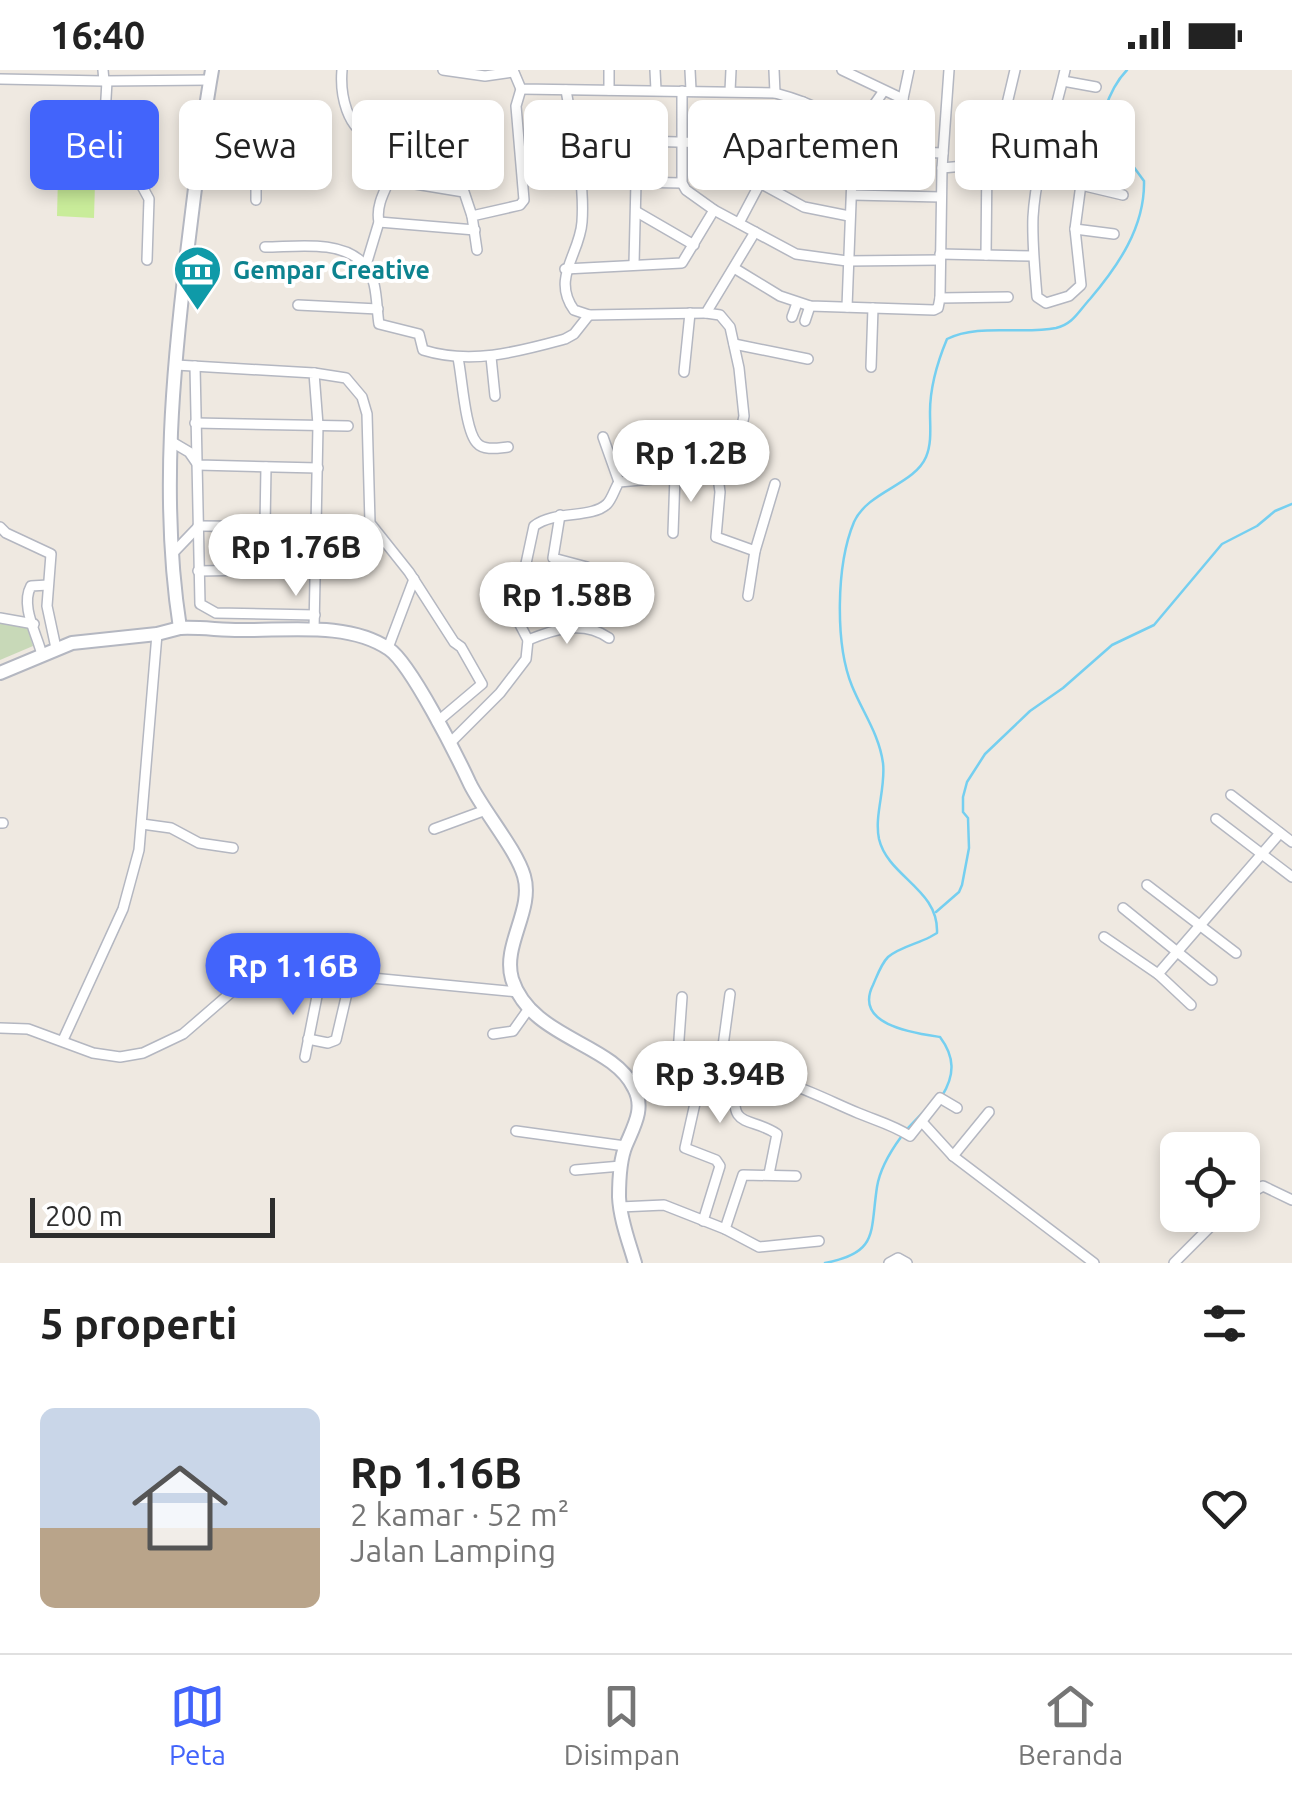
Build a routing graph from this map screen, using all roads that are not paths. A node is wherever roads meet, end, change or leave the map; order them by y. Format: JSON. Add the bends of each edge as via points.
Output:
{"nodes":[{"id":1,"x":342,"y":70,"type":"edge"},
{"id":2,"x":443,"y":70,"type":"edge"},
{"id":3,"x":609,"y":70,"type":"edge"},
{"id":4,"x":656,"y":70,"type":"edge"},
{"id":5,"x":690,"y":70,"type":"edge"},
{"id":6,"x":730,"y":70,"type":"edge"},
{"id":7,"x":774,"y":70,"type":"edge"},
{"id":8,"x":842,"y":70,"type":"edge"},
{"id":9,"x":910,"y":70,"type":"edge"},
{"id":10,"x":950,"y":70,"type":"edge"},
{"id":11,"x":1015,"y":70,"type":"edge"},
{"id":12,"x":513,"y":71,"type":"edge"},
{"id":13,"x":23,"y":75,"type":"edge"},
{"id":14,"x":50,"y":75,"type":"edge"},
{"id":15,"x":211,"y":75,"type":"edge"},
{"id":16,"x":1064,"y":75,"type":"edge"},
{"id":17,"x":105,"y":77,"type":"edge"},
{"id":18,"x":0,"y":79,"type":"edge"},
{"id":19,"x":1096,"y":87,"type":"dead end"},
{"id":20,"x":521,"y":89,"type":"junction"},
{"id":21,"x":566,"y":90,"type":"junction"},
{"id":22,"x":609,"y":90,"type":"junction"},
{"id":23,"x":656,"y":90,"type":"junction"},
{"id":24,"x":686,"y":91,"type":"junction"},
{"id":25,"x":730,"y":91,"type":"junction"},
{"id":26,"x":883,"y":92,"type":"junction"},
{"id":27,"x":775,"y":94,"type":"junction"},
{"id":28,"x":903,"y":99,"type":"joint"},
{"id":29,"x":207,"y":100,"type":"edge"},
{"id":30,"x":567,"y":100,"type":"edge"},
{"id":31,"x":796,"y":100,"type":"edge"},
{"id":32,"x":878,"y":100,"type":"edge"},
{"id":33,"x":1008,"y":100,"type":"edge"},
{"id":34,"x":1058,"y":100,"type":"edge"},
{"id":35,"x":352,"y":122,"type":"edge"},
{"id":36,"x":668,"y":140,"type":"edge"},
{"id":37,"x":681,"y":140,"type":"junction"},
{"id":38,"x":688,"y":140,"type":"edge"},
{"id":39,"x":935,"y":153,"type":"edge"},
{"id":40,"x":943,"y":153,"type":"junction"},
{"id":41,"x":955,"y":167,"type":"edge"},
{"id":42,"x":942,"y":168,"type":"junction"},
{"id":43,"x":668,"y":183,"type":"edge"},
{"id":44,"x":682,"y":183,"type":"junction"},
{"id":45,"x":144,"y":190,"type":"edge"},
{"id":46,"x":195,"y":190,"type":"edge"},
{"id":47,"x":256,"y":190,"type":"edge"},
{"id":48,"x":387,"y":190,"type":"edge"},
{"id":49,"x":452,"y":190,"type":"edge"},
{"id":50,"x":580,"y":190,"type":"edge"},
{"id":51,"x":636,"y":190,"type":"edge"},
{"id":52,"x":757,"y":190,"type":"edge"},
{"id":53,"x":772,"y":190,"type":"edge"},
{"id":54,"x":852,"y":190,"type":"edge"},
{"id":55,"x":987,"y":190,"type":"edge"},
{"id":56,"x":1038,"y":190,"type":"edge"},
{"id":57,"x":1080,"y":190,"type":"edge"},
{"id":58,"x":1102,"y":190,"type":"edge"},
{"id":59,"x":852,"y":195,"type":"junction"},
{"id":60,"x":1123,"y":195,"type":"dead end"},
{"id":61,"x":941,"y":197,"type":"junction"},
{"id":62,"x":256,"y":200,"type":"dead end"},
{"id":63,"x":714,"y":210,"type":"junction"},
{"id":64,"x":637,"y":212,"type":"junction"},
{"id":65,"x":472,"y":216,"type":"junction"},
{"id":66,"x":849,"y":216,"type":"junction"},
{"id":67,"x":380,"y":222,"type":"junction"},
{"id":68,"x":740,"y":223,"type":"junction"},
{"id":69,"x":1076,"y":229,"type":"junction"},
{"id":70,"x":475,"y":230,"type":"junction"},
{"id":71,"x":755,"y":232,"type":"junction"},
{"id":72,"x":1114,"y":234,"type":"dead end"},
{"id":73,"x":694,"y":245,"type":"junction"},
{"id":74,"x":265,"y":247,"type":"dead end"},
{"id":75,"x":477,"y":250,"type":"dead end"},
{"id":76,"x":986,"y":255,"type":"junction"},
{"id":77,"x":1034,"y":256,"type":"junction"},
{"id":78,"x":940,"y":257,"type":"junction"},
{"id":79,"x":147,"y":260,"type":"dead end"},
{"id":80,"x":847,"y":261,"type":"junction"},
{"id":81,"x":634,"y":264,"type":"junction"},
{"id":82,"x":366,"y":265,"type":"junction"},
{"id":83,"x":565,"y":268,"type":"junction"},
{"id":84,"x":734,"y":268,"type":"junction"},
{"id":85,"x":1008,"y":297,"type":"dead end"},
{"id":86,"x":940,"y":298,"type":"junction"},
{"id":87,"x":797,"y":303,"type":"junction"},
{"id":88,"x":298,"y":306,"type":"dead end"},
{"id":89,"x":810,"y":306,"type":"junction"},
{"id":90,"x":847,"y":307,"type":"junction"},
{"id":91,"x":873,"y":308,"type":"junction"},
{"id":92,"x":378,"y":309,"type":"junction"},
{"id":93,"x":590,"y":314,"type":"junction"},
{"id":94,"x":690,"y":314,"type":"junction"},
{"id":95,"x":706,"y":314,"type":"junction"},
{"id":96,"x":792,"y":317,"type":"dead end"},
{"id":97,"x":805,"y":321,"type":"dead end"},
{"id":98,"x":734,"y":344,"type":"junction"},
{"id":99,"x":491,"y":357,"type":"junction"},
{"id":100,"x":458,"y":358,"type":"junction"},
{"id":101,"x":808,"y":359,"type":"dead end"},
{"id":102,"x":176,"y":365,"type":"junction"},
{"id":103,"x":196,"y":366,"type":"junction"},
{"id":104,"x":871,"y":367,"type":"dead end"},
{"id":105,"x":684,"y":372,"type":"dead end"},
{"id":106,"x":314,"y":373,"type":"junction"},
{"id":107,"x":495,"y":396,"type":"dead end"},
{"id":108,"x":174,"y":408,"type":"junction"},
{"id":109,"x":195,"y":408,"type":"junction"},
{"id":110,"x":196,"y":423,"type":"junction"},
{"id":111,"x":318,"y":425,"type":"junction"},
{"id":112,"x":348,"y":426,"type":"dead end"},
{"id":113,"x":604,"y":436,"type":"dead end"},
{"id":114,"x":172,"y":442,"type":"junction"},
{"id":115,"x":508,"y":447,"type":"dead end"},
{"id":116,"x":198,"y":466,"type":"junction"},
{"id":117,"x":266,"y":467,"type":"junction"},
{"id":118,"x":318,"y":468,"type":"junction"},
{"id":119,"x":716,"y":470,"type":"junction"},
{"id":120,"x":676,"y":476,"type":"junction"},
{"id":121,"x":619,"y":482,"type":"junction"},
{"id":122,"x":775,"y":484,"type":"dead end"},
{"id":123,"x":560,"y":515,"type":"junction"},
{"id":124,"x":198,"y":526,"type":"junction"},
{"id":125,"x":265,"y":526,"type":"junction"},
{"id":126,"x":316,"y":527,"type":"junction"},
{"id":127,"x":0,"y":528,"type":"edge"},
{"id":128,"x":673,"y":533,"type":"dead end"},
{"id":129,"x":755,"y":551,"type":"junction"},
{"id":130,"x":174,"y":552,"type":"junction"},
{"id":131,"x":587,"y":567,"type":"dead end"},
{"id":132,"x":316,"y":570,"type":"junction"},
{"id":133,"x":198,"y":571,"type":"junction"},
{"id":134,"x":414,"y":579,"type":"junction"},
{"id":135,"x":48,"y":585,"type":"junction"},
{"id":136,"x":748,"y":596,"type":"dead end"},
{"id":137,"x":0,"y":618,"type":"edge"},
{"id":138,"x":314,"y":622,"type":"junction"},
{"id":139,"x":34,"y":624,"type":"junction"},
{"id":140,"x":180,"y":628,"type":"junction"},
{"id":141,"x":157,"y":634,"type":"junction"},
{"id":142,"x":609,"y":638,"type":"dead end"},
{"id":143,"x":528,"y":640,"type":"junction"},
{"id":144,"x":56,"y":648,"type":"junction"},
{"id":145,"x":388,"y":648,"type":"junction"},
{"id":146,"x":42,"y":654,"type":"junction"},
{"id":147,"x":0,"y":674,"type":"edge"},
{"id":148,"x":438,"y":722,"type":"junction"},
{"id":149,"x":450,"y":743,"type":"junction"},
{"id":150,"x":1231,"y":794,"type":"dead end"},
{"id":151,"x":483,"y":810,"type":"junction"},
{"id":152,"x":1216,"y":819,"type":"dead end"},
{"id":153,"x":142,"y":824,"type":"junction"},
{"id":154,"x":434,"y":830,"type":"dead end"},
{"id":155,"x":1280,"y":833,"type":"junction"},
{"id":156,"x":1292,"y":842,"type":"edge"},
{"id":157,"x":233,"y":848,"type":"dead end"},
{"id":158,"x":1262,"y":854,"type":"junction"},
{"id":159,"x":1292,"y":876,"type":"edge"},
{"id":160,"x":1147,"y":885,"type":"dead end"},
{"id":161,"x":1123,"y":908,"type":"dead end"},
{"id":162,"x":1199,"y":926,"type":"junction"},
{"id":163,"x":1104,"y":937,"type":"dead end"},
{"id":164,"x":1178,"y":950,"type":"junction"},
{"id":165,"x":1236,"y":953,"type":"dead end"},
{"id":166,"x":1158,"y":974,"type":"junction"},
{"id":167,"x":351,"y":976,"type":"junction"},
{"id":168,"x":1212,"y":980,"type":"dead end"},
{"id":169,"x":319,"y":986,"type":"junction"},
{"id":170,"x":518,"y":992,"type":"junction"},
{"id":171,"x":730,"y":994,"type":"dead end"},
{"id":172,"x":682,"y":997,"type":"dead end"},
{"id":173,"x":1191,"y":1005,"type":"dead end"},
{"id":174,"x":530,"y":1008,"type":"junction"},
{"id":175,"x":0,"y":1028,"type":"edge"},
{"id":176,"x":493,"y":1034,"type":"dead end"},
{"id":177,"x":308,"y":1039,"type":"junction"},
{"id":178,"x":64,"y":1040,"type":"junction"},
{"id":179,"x":306,"y":1056,"type":"dead end"},
{"id":180,"x":676,"y":1081,"type":"junction"},
{"id":181,"x":700,"y":1081,"type":"junction"},
{"id":182,"x":718,"y":1083,"type":"junction"},
{"id":183,"x":736,"y":1086,"type":"junction"},
{"id":184,"x":636,"y":1091,"type":"junction"},
{"id":185,"x":957,"y":1108,"type":"dead end"},
{"id":186,"x":988,"y":1112,"type":"dead end"},
{"id":187,"x":923,"y":1123,"type":"junction"},
{"id":188,"x":516,"y":1131,"type":"dead end"},
{"id":189,"x":625,"y":1146,"type":"junction"},
{"id":190,"x":953,"y":1156,"type":"junction"},
{"id":191,"x":621,"y":1166,"type":"junction"},
{"id":192,"x":575,"y":1170,"type":"dead end"},
{"id":193,"x":769,"y":1174,"type":"junction"},
{"id":194,"x":796,"y":1176,"type":"dead end"},
{"id":195,"x":1260,"y":1188,"type":"edge"},
{"id":196,"x":1292,"y":1200,"type":"edge"},
{"id":197,"x":620,"y":1206,"type":"junction"},
{"id":198,"x":703,"y":1221,"type":"junction"},
{"id":199,"x":724,"y":1229,"type":"junction"},
{"id":200,"x":1205,"y":1232,"type":"edge"},
{"id":201,"x":818,"y":1240,"type":"dead end"},
{"id":202,"x":633,"y":1262,"type":"edge"},
{"id":203,"x":889,"y":1263,"type":"edge"},
{"id":204,"x":908,"y":1263,"type":"edge"},
{"id":205,"x":1094,"y":1263,"type":"edge"},
{"id":206,"x":1174,"y":1263,"type":"edge"}],
"edges":[{"from":1,"to":35,"type":"street"},
{"from":2,"to":12,"type":"street","via":[[486,76]]},
{"from":3,"to":22,"type":"street"},
{"from":4,"to":23,"type":"street"},
{"from":5,"to":24,"type":"street"},
{"from":6,"to":25,"type":"street"},
{"from":7,"to":27,"type":"street"},
{"from":8,"to":26,"type":"street"},
{"from":9,"to":28,"type":"street"},
{"from":10,"to":40,"type":"street"},
{"from":11,"to":33,"type":"street"},
{"from":12,"to":20,"type":"street"},
{"from":13,"to":14,"type":"street"},
{"from":13,"to":18,"type":"street"},
{"from":14,"to":17,"type":"street"},
{"from":15,"to":17,"type":"street"},
{"from":15,"to":29,"type":"main road"},
{"from":16,"to":19,"type":"street"},
{"from":16,"to":34,"type":"street"},
{"from":20,"to":21,"type":"street"},
{"from":20,"to":65,"type":"street","via":[[516,106],[523,202]]},
{"from":21,"to":22,"type":"street"},
{"from":21,"to":30,"type":"street"},
{"from":22,"to":23,"type":"street"},
{"from":23,"to":24,"type":"street"},
{"from":24,"to":25,"type":"street"},
{"from":24,"to":37,"type":"street"},
{"from":25,"to":27,"type":"street"},
{"from":26,"to":28,"type":"street"},
{"from":26,"to":32,"type":"street"},
{"from":27,"to":31,"type":"street"},
{"from":36,"to":37,"type":"street"},
{"from":37,"to":38,"type":"street"},
{"from":37,"to":44,"type":"street"},
{"from":39,"to":40,"type":"street"},
{"from":40,"to":42,"type":"street"},
{"from":41,"to":42,"type":"street"},
{"from":42,"to":61,"type":"street"},
{"from":43,"to":44,"type":"street"},
{"from":44,"to":63,"type":"street"},
{"from":45,"to":79,"type":"street","via":[[150,203]]},
{"from":46,"to":102,"type":"main road"},
{"from":47,"to":62,"type":"street"},
{"from":48,"to":67,"type":"street"},
{"from":49,"to":65,"type":"street","via":[[464,192]]},
{"from":50,"to":83,"type":"street","via":[[582,226]]},
{"from":51,"to":64,"type":"street"},
{"from":52,"to":68,"type":"street"},
{"from":53,"to":66,"type":"street","via":[[814,210]]},
{"from":54,"to":59,"type":"street"},
{"from":55,"to":76,"type":"street"},
{"from":56,"to":77,"type":"street"},
{"from":57,"to":69,"type":"street"},
{"from":58,"to":60,"type":"street"},
{"from":59,"to":61,"type":"street"},
{"from":59,"to":66,"type":"street"},
{"from":61,"to":78,"type":"street"},
{"from":63,"to":68,"type":"street"},
{"from":63,"to":73,"type":"street"},
{"from":64,"to":73,"type":"street"},
{"from":64,"to":81,"type":"street"},
{"from":65,"to":70,"type":"street"},
{"from":66,"to":80,"type":"street"},
{"from":67,"to":70,"type":"street"},
{"from":67,"to":82,"type":"street"},
{"from":68,"to":71,"type":"street"},
{"from":69,"to":72,"type":"street"},
{"from":69,"to":77,"type":"street","via":[[1080,288],[1046,302],[1037,297]]},
{"from":70,"to":75,"type":"street"},
{"from":71,"to":80,"type":"street","via":[[796,254]]},
{"from":71,"to":84,"type":"street"},
{"from":73,"to":81,"type":"street","via":[[682,263]]},
{"from":74,"to":82,"type":"street","via":[[328,248]]},
{"from":76,"to":77,"type":"street"},
{"from":76,"to":78,"type":"street"},
{"from":78,"to":80,"type":"street"},
{"from":78,"to":86,"type":"street"},
{"from":80,"to":90,"type":"street"},
{"from":81,"to":83,"type":"street"},
{"from":82,"to":92,"type":"street"},
{"from":83,"to":93,"type":"street","via":[[571,307]]},
{"from":84,"to":87,"type":"street"},
{"from":84,"to":95,"type":"street"},
{"from":85,"to":86,"type":"street"},
{"from":86,"to":91,"type":"street","via":[[934,310]]},
{"from":87,"to":89,"type":"street"},
{"from":87,"to":96,"type":"street"},
{"from":88,"to":92,"type":"street"},
{"from":89,"to":90,"type":"street"},
{"from":89,"to":97,"type":"street"},
{"from":90,"to":91,"type":"street"},
{"from":91,"to":104,"type":"street"},
{"from":92,"to":100,"type":"street","via":[[379,324],[419,334],[424,350]]},
{"from":93,"to":94,"type":"street"},
{"from":93,"to":99,"type":"street","via":[[564,339]]},
{"from":94,"to":95,"type":"street"},
{"from":94,"to":105,"type":"street"},
{"from":95,"to":98,"type":"street","via":[[724,318]]},
{"from":98,"to":101,"type":"street"},
{"from":98,"to":119,"type":"street","via":[[744,423]]},
{"from":99,"to":100,"type":"street"},
{"from":99,"to":107,"type":"street"},
{"from":100,"to":115,"type":"street","via":[[476,442]]},
{"from":102,"to":103,"type":"street"},
{"from":102,"to":108,"type":"main road"},
{"from":103,"to":106,"type":"street"},
{"from":103,"to":109,"type":"street"},
{"from":106,"to":111,"type":"street"},
{"from":106,"to":134,"type":"street","via":[[346,378],[362,397],[370,523]]},
{"from":108,"to":109,"type":"street"},
{"from":108,"to":114,"type":"main road"},
{"from":109,"to":110,"type":"street"},
{"from":110,"to":111,"type":"street"},
{"from":110,"to":116,"type":"street"},
{"from":111,"to":112,"type":"street"},
{"from":111,"to":118,"type":"street"},
{"from":113,"to":121,"type":"street"},
{"from":114,"to":116,"type":"street"},
{"from":114,"to":130,"type":"main road"},
{"from":116,"to":117,"type":"street"},
{"from":116,"to":124,"type":"street"},
{"from":117,"to":118,"type":"street"},
{"from":117,"to":125,"type":"street"},
{"from":118,"to":126,"type":"street"},
{"from":119,"to":120,"type":"street"},
{"from":119,"to":129,"type":"street","via":[[716,537]]},
{"from":120,"to":121,"type":"street"},
{"from":120,"to":128,"type":"street"},
{"from":121,"to":123,"type":"street","via":[[601,508]]},
{"from":122,"to":129,"type":"street"},
{"from":123,"to":131,"type":"street","via":[[554,558]]},
{"from":123,"to":143,"type":"street","via":[[533,530],[515,615]]},
{"from":124,"to":125,"type":"street"},
{"from":124,"to":130,"type":"street"},
{"from":124,"to":133,"type":"street"},
{"from":125,"to":126,"type":"street"},
{"from":126,"to":132,"type":"street"},
{"from":127,"to":135,"type":"street","via":[[51,554]]},
{"from":129,"to":136,"type":"street"},
{"from":130,"to":140,"type":"main road"},
{"from":132,"to":133,"type":"street"},
{"from":132,"to":138,"type":"street"},
{"from":133,"to":138,"type":"street","via":[[200,604],[210,612]]},
{"from":134,"to":145,"type":"street"},
{"from":134,"to":148,"type":"street","via":[[482,684]]},
{"from":135,"to":139,"type":"street","via":[[26,592]]},
{"from":135,"to":144,"type":"street"},
{"from":137,"to":139,"type":"street"},
{"from":138,"to":140,"type":"main road"},
{"from":138,"to":145,"type":"main road"},
{"from":139,"to":146,"type":"street"},
{"from":140,"to":141,"type":"main road"},
{"from":141,"to":144,"type":"main road"},
{"from":141,"to":153,"type":"street"},
{"from":142,"to":143,"type":"street","via":[[594,629],[559,628]]},
{"from":143,"to":149,"type":"street","via":[[523,664]]},
{"from":144,"to":146,"type":"main road"},
{"from":145,"to":148,"type":"main road"},
{"from":146,"to":147,"type":"main road"},
{"from":148,"to":149,"type":"main road"},
{"from":149,"to":151,"type":"main road"},
{"from":150,"to":155,"type":"street"},
{"from":151,"to":154,"type":"street"},
{"from":151,"to":170,"type":"main road","via":[[525,880],[511,956]]},
{"from":152,"to":158,"type":"street"},
{"from":153,"to":157,"type":"street"},
{"from":153,"to":178,"type":"street","via":[[123,909]]},
{"from":155,"to":156,"type":"street"},
{"from":155,"to":158,"type":"street"},
{"from":158,"to":159,"type":"street"},
{"from":158,"to":162,"type":"street"},
{"from":160,"to":162,"type":"street"},
{"from":161,"to":164,"type":"street"},
{"from":162,"to":164,"type":"street"},
{"from":162,"to":165,"type":"street"},
{"from":163,"to":166,"type":"street"},
{"from":164,"to":166,"type":"street"},
{"from":164,"to":168,"type":"street"},
{"from":166,"to":173,"type":"street"},
{"from":167,"to":169,"type":"street"},
{"from":167,"to":170,"type":"street"},
{"from":167,"to":177,"type":"street","via":[[336,1040]]},
{"from":169,"to":177,"type":"street"},
{"from":169,"to":178,"type":"street","via":[[267,980],[244,985],[183,1034],[131,1056],[102,1056]]},
{"from":170,"to":174,"type":"main road"},
{"from":171,"to":182,"type":"street"},
{"from":172,"to":180,"type":"street"},
{"from":174,"to":176,"type":"street","via":[[514,1030]]},
{"from":174,"to":184,"type":"main road","via":[[618,1068]]},
{"from":175,"to":178,"type":"street"},
{"from":177,"to":179,"type":"street"},
{"from":180,"to":181,"type":"street"},
{"from":180,"to":184,"type":"street"},
{"from":181,"to":182,"type":"street"},
{"from":181,"to":198,"type":"street","via":[[684,1148],[720,1166]]},
{"from":182,"to":183,"type":"street"},
{"from":183,"to":187,"type":"street","via":[[753,1076],[777,1081],[908,1135]]},
{"from":183,"to":193,"type":"street","via":[[737,1116],[776,1134]]},
{"from":184,"to":189,"type":"main road","via":[[636,1123]]},
{"from":185,"to":187,"type":"street","via":[[940,1098]]},
{"from":186,"to":190,"type":"street"},
{"from":187,"to":190,"type":"street"},
{"from":188,"to":189,"type":"street"},
{"from":189,"to":191,"type":"main road"},
{"from":190,"to":205,"type":"street"},
{"from":191,"to":192,"type":"street"},
{"from":191,"to":197,"type":"main road"},
{"from":193,"to":194,"type":"street"},
{"from":193,"to":199,"type":"street","via":[[740,1178]]},
{"from":195,"to":196,"type":"street"},
{"from":197,"to":198,"type":"street","via":[[659,1204]]},
{"from":197,"to":202,"type":"main road"},
{"from":198,"to":199,"type":"street"},
{"from":199,"to":201,"type":"street","via":[[760,1247]]},
{"from":200,"to":206,"type":"street"},
{"from":203,"to":204,"type":"street"}]}
